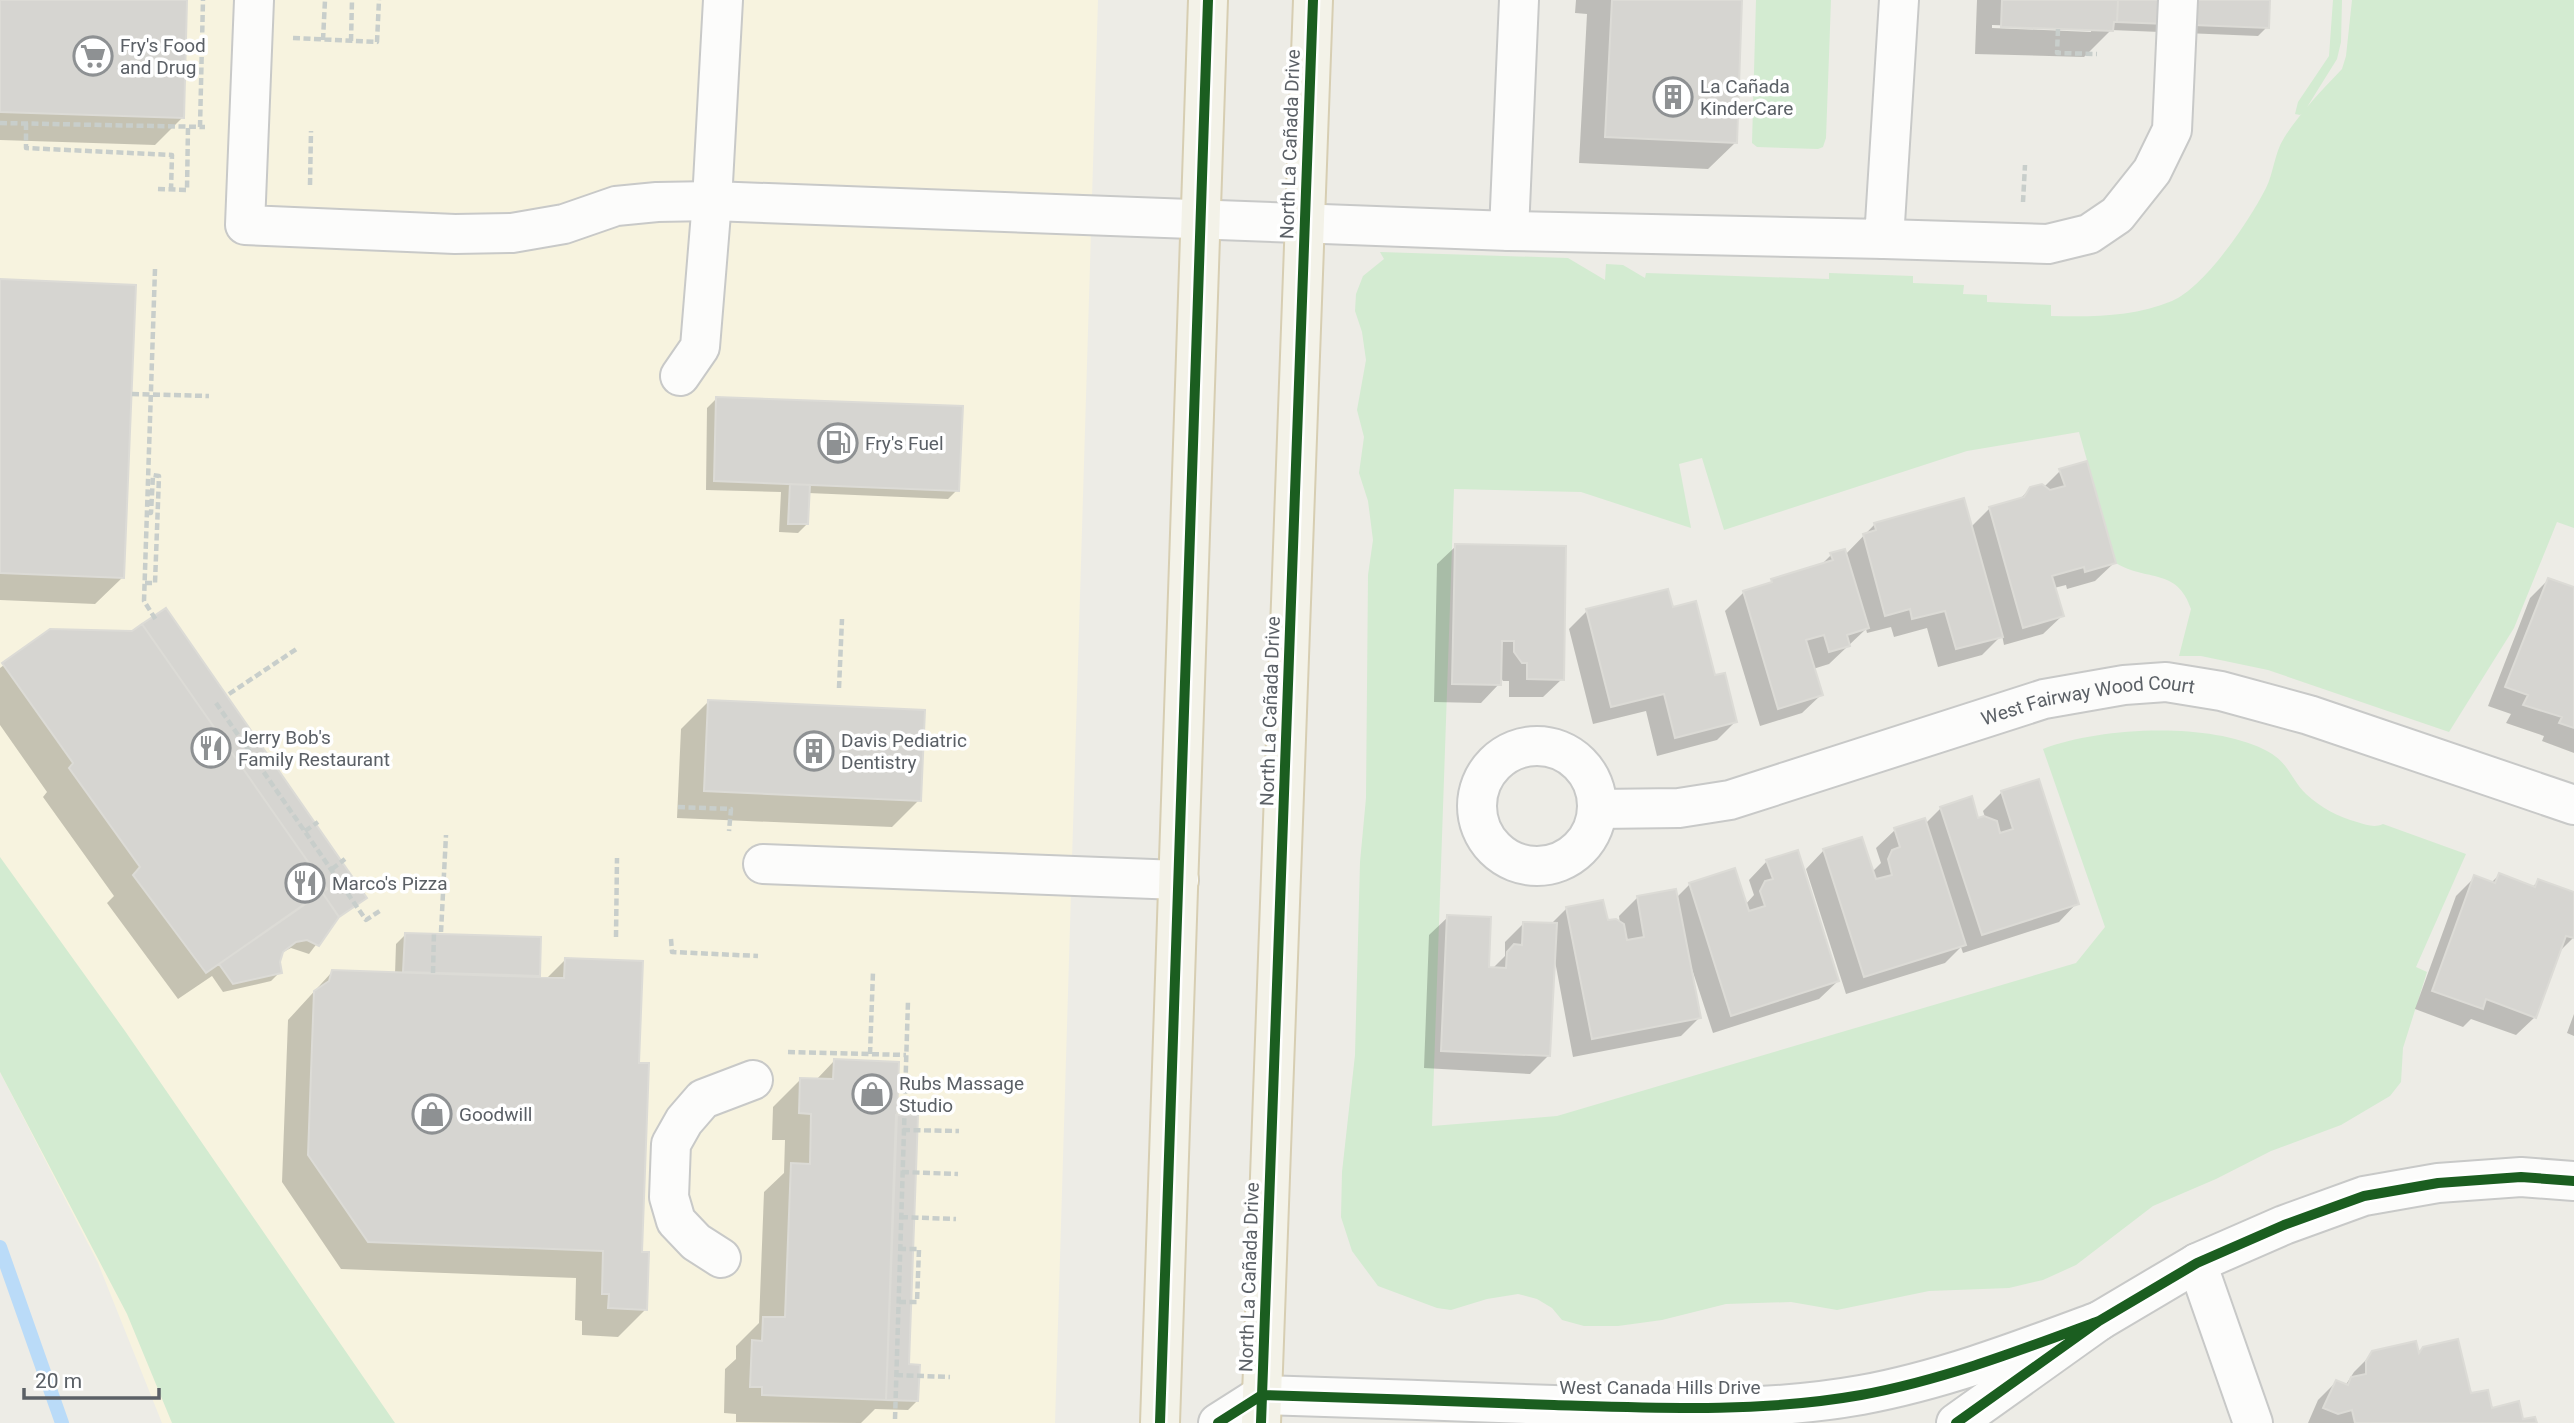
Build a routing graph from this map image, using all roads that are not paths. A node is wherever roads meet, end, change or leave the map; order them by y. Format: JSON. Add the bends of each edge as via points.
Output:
{"nodes":[{"id":1,"x":254,"y":0,"type":"edge"},
{"id":2,"x":723,"y":0,"type":"edge"},
{"id":3,"x":1208,"y":0,"type":"edge"},
{"id":4,"x":1312,"y":0,"type":"edge"},
{"id":5,"x":1519,"y":0,"type":"edge"},
{"id":6,"x":1899,"y":0,"type":"edge"},
{"id":7,"x":2178,"y":0,"type":"edge"},
{"id":8,"x":712,"y":201,"type":"junction"},
{"id":9,"x":1200,"y":219,"type":"junction"},
{"id":10,"x":1306,"y":223,"type":"junction"},
{"id":11,"x":1509,"y":231,"type":"junction"},
{"id":12,"x":1884,"y":239,"type":"junction"},
{"id":13,"x":680,"y":376,"type":"dead end"},
{"id":14,"x":2574,"y":805,"type":"edge"},
{"id":15,"x":1598,"y":809,"type":"dead end"},
{"id":16,"x":763,"y":864,"type":"dead end"},
{"id":17,"x":1179,"y":880,"type":"junction"},
{"id":18,"x":753,"y":1080,"type":"dead end"},
{"id":19,"x":2574,"y":1181,"type":"edge"},
{"id":20,"x":721,"y":1258,"type":"dead end"},
{"id":21,"x":2197,"y":1263,"type":"junction"},
{"id":22,"x":2099,"y":1321,"type":"junction"},
{"id":23,"x":1262,"y":1409,"type":"edge"},
{"id":24,"x":1160,"y":1423,"type":"edge"},
{"id":25,"x":1218,"y":1423,"type":"edge"},
{"id":26,"x":1956,"y":1423,"type":"edge"},
{"id":27,"x":2253,"y":1423,"type":"edge"}],
"edges":[{"from":1,"to":8,"type":"street","via":[[245,225],[512,233],[564,224],[616,206]]},
{"from":2,"to":8,"type":"street"},
{"from":3,"to":9,"type":"main road"},
{"from":4,"to":10,"type":"main road","name":"North La Cañada Drive"},
{"from":5,"to":11,"type":"street"},
{"from":6,"to":12,"type":"street"},
{"from":7,"to":12,"type":"street","via":[[2172,130],[2152,171],[2117,215],[2089,234],[2048,244]]},
{"from":8,"to":9,"type":"street"},
{"from":8,"to":13,"type":"street","via":[[700,347]]},
{"from":9,"to":10,"type":"street"},
{"from":9,"to":17,"type":"main road"},
{"from":10,"to":11,"type":"street"},
{"from":10,"to":23,"type":"main road","name":"North La Cañada Drive"},
{"from":11,"to":12,"type":"street"},
{"from":14,"to":15,"type":"street","name":"West Fairway Wood Court","via":[[2309,715],[2221,691],[2166,682],[2044,699],[1730,800],[1679,808]]},
{"from":16,"to":17,"type":"street"},
{"from":17,"to":24,"type":"main road"},
{"from":18,"to":20,"type":"street","via":[[703,1099],[671,1144],[669,1196],[676,1221],[696,1242]]},
{"from":19,"to":21,"type":"street","name":"West Canada Hills Drive","via":[[2507,1178],[2438,1183],[2364,1196]]},
{"from":21,"to":22,"type":"street","name":"West Canada Hills Drive"},
{"from":21,"to":27,"type":"street"},
{"from":22,"to":23,"type":"street","name":"West Canada Hills Drive","via":[[2007,1356],[1931,1378],[1861,1395],[1794,1404],[1700,1409]]},
{"from":22,"to":26,"type":"street","name":"West Canada Hills Drive"},
{"from":23,"to":25,"type":"street"}]}
